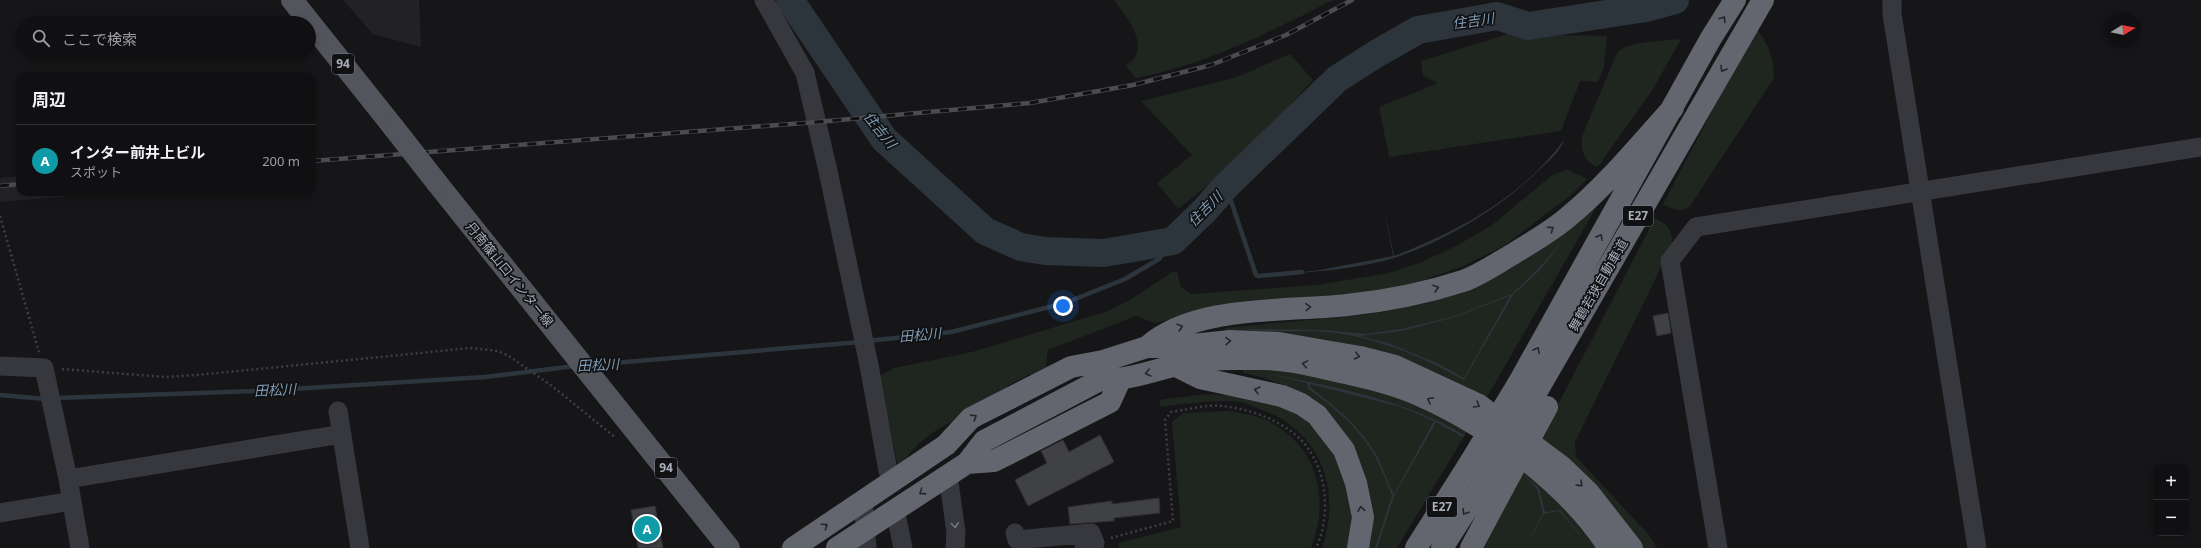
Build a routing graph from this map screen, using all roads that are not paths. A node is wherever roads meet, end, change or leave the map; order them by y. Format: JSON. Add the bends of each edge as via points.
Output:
{"nodes":[{"id":1,"x":292,"y":0,"type":"edge"},
{"id":2,"x":764,"y":0,"type":"edge"},
{"id":3,"x":1735,"y":0,"type":"edge"},
{"id":4,"x":1763,"y":0,"type":"edge"},
{"id":5,"x":1892,"y":0,"type":"edge"},
{"id":6,"x":305,"y":16,"type":"edge"},
{"id":7,"x":316,"y":30,"type":"edge"},
{"id":8,"x":1673,"y":108,"type":"junction"},
{"id":9,"x":2201,"y":147,"type":"edge"},
{"id":10,"x":1920,"y":193,"type":"junction"},
{"id":11,"x":1147,"y":347,"type":"junction"},
{"id":12,"x":0,"y":366,"type":"edge"},
{"id":13,"x":1176,"y":366,"type":"junction"},
{"id":14,"x":1533,"y":396,"type":"junction"},
{"id":15,"x":338,"y":411,"type":"dead end"},
{"id":16,"x":342,"y":434,"type":"junction"},
{"id":17,"x":888,"y":471,"type":"dead end"},
{"id":18,"x":948,"y":475,"type":"junction"},
{"id":19,"x":68,"y":479,"type":"junction"},
{"id":20,"x":1494,"y":483,"type":"junction"},
{"id":21,"x":72,"y":501,"type":"junction"},
{"id":22,"x":862,"y":501,"type":"junction"},
{"id":23,"x":0,"y":513,"type":"edge"},
{"id":24,"x":897,"y":519,"type":"dead end"},
{"id":25,"x":1015,"y":533,"type":"dead end"},
{"id":26,"x":866,"y":539,"type":"edge"},
{"id":27,"x":1089,"y":545,"type":"edge"},
{"id":28,"x":80,"y":548,"type":"edge"},
{"id":29,"x":360,"y":548,"type":"edge"},
{"id":30,"x":729,"y":548,"type":"edge"},
{"id":31,"x":793,"y":548,"type":"edge"},
{"id":32,"x":837,"y":548,"type":"edge"},
{"id":33,"x":903,"y":548,"type":"edge"},
{"id":34,"x":955,"y":548,"type":"edge"},
{"id":35,"x":1358,"y":548,"type":"edge"},
{"id":36,"x":1416,"y":548,"type":"edge"},
{"id":37,"x":1442,"y":548,"type":"edge"},
{"id":38,"x":1471,"y":548,"type":"edge"},
{"id":39,"x":1609,"y":548,"type":"edge"},
{"id":40,"x":1632,"y":548,"type":"edge"},
{"id":41,"x":1718,"y":548,"type":"edge"},
{"id":42,"x":1977,"y":548,"type":"edge"}],
"edges":[{"from":1,"to":6,"type":"main road","name":"丹南篠山口インター線","number":"94","bridge":true},
{"from":2,"to":17,"type":"street","via":[[805,73],[869,365]]},
{"from":8,"to":3,"type":"highway","name":"舞鶴若狭自動車道","number":"E27","one_way":true},
{"from":4,"to":14,"type":"highway","name":"舞鶴若狭自動車道","number":"E27","one_way":true},
{"from":5,"to":10,"type":"street","via":[[1892,14]]},
{"from":7,"to":30,"type":"main road","name":"丹南篠山口インター線","number":"94","bridge":true},
{"from":11,"to":8,"type":"highway","one_way":true,"via":[[1174,329],[1215,317],[1377,301],[1464,280],[1495,265],[1568,218],[1606,182]]},
{"from":14,"to":8,"type":"highway","name":"舞鶴若狭自動車道","number":"E27","one_way":true},
{"from":9,"to":10,"type":"street"},
{"from":10,"to":41,"type":"street","via":[[1696,228],[1670,261]]},
{"from":10,"to":42,"type":"street"},
{"from":22,"to":11,"type":"highway","one_way":true,"via":[[946,445],[971,418],[1071,367],[1103,361]]},
{"from":11,"to":40,"type":"highway","one_way":true,"via":[[1230,341],[1279,343],[1320,348],[1395,366],[1479,406],[1561,466],[1590,493]]},
{"from":12,"to":19,"type":"street","via":[[45,374]]},
{"from":13,"to":18,"type":"highway","one_way":true,"via":[[1120,380],[1106,391]]},
{"from":35,"to":13,"type":"highway","one_way":true,"via":[[1363,517],[1356,483],[1344,450],[1317,415],[1301,404],[1282,396],[1200,378]]},
{"from":39,"to":13,"type":"highway","one_way":true,"via":[[1566,495],[1534,466],[1465,419],[1421,396],[1371,379],[1305,364],[1256,359],[1188,362]]},
{"from":14,"to":20,"type":"highway","name":"舞鶴若狭自動車道","number":"E27","bridge":true},
{"from":14,"to":36,"type":"highway","name":"舞鶴若狭自動車道","number":"E27","bridge":true,"via":[[1468,466]]},
{"from":15,"to":16,"type":"street"},
{"from":16,"to":19,"type":"street"},
{"from":16,"to":29,"type":"street"},
{"from":18,"to":26,"type":"highway","one_way":true},
{"from":18,"to":34,"type":"street","one_way":true,"via":[[956,532]]},
{"from":19,"to":21,"type":"street"},
{"from":20,"to":37,"type":"highway","name":"舞鶴若狭自動車道","number":"E27","one_way":true},
{"from":20,"to":38,"type":"highway"},
{"from":21,"to":23,"type":"street"},
{"from":21,"to":28,"type":"street"},
{"from":22,"to":26,"type":"street"},
{"from":31,"to":22,"type":"highway","one_way":true},
{"from":24,"to":33,"type":"street"},
{"from":25,"to":27,"type":"street","via":[[1017,540],[1091,533]]},
{"from":26,"to":32,"type":"highway"}]}
